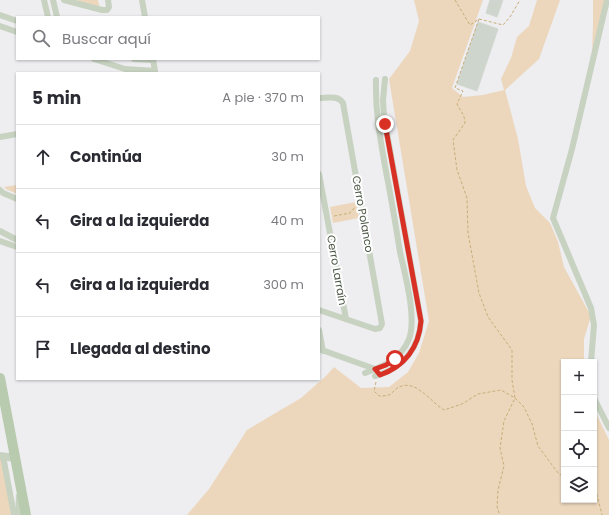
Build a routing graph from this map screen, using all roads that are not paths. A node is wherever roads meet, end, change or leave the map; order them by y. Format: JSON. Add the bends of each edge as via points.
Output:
{"nodes":[{"id":1,"x":44,"y":0,"type":"edge"},
{"id":2,"x":53,"y":0,"type":"edge"},
{"id":3,"x":64,"y":0,"type":"edge"},
{"id":4,"x":108,"y":0,"type":"edge"},
{"id":5,"x":142,"y":0,"type":"edge"},
{"id":6,"x":607,"y":0,"type":"edge"},
{"id":7,"x":0,"y":15,"type":"edge"},
{"id":8,"x":48,"y":16,"type":"edge"},
{"id":9,"x":57,"y":16,"type":"edge"},
{"id":10,"x":145,"y":16,"type":"edge"},
{"id":11,"x":15,"y":20,"type":"edge"},
{"id":12,"x":0,"y":26,"type":"edge"},
{"id":13,"x":10,"y":30,"type":"junction"},
{"id":14,"x":16,"y":32,"type":"edge"},
{"id":15,"x":97,"y":60,"type":"edge"},
{"id":16,"x":153,"y":60,"type":"edge"},
{"id":17,"x":320,"y":98,"type":"edge"},
{"id":18,"x":16,"y":134,"type":"edge"},
{"id":19,"x":0,"y":137,"type":"edge"},
{"id":20,"x":320,"y":180,"type":"edge"},
{"id":21,"x":0,"y":190,"type":"edge"},
{"id":22,"x":16,"y":198,"type":"edge"},
{"id":23,"x":0,"y":231,"type":"edge"},
{"id":24,"x":16,"y":239,"type":"edge"},
{"id":25,"x":0,"y":241,"type":"edge"},
{"id":26,"x":16,"y":246,"type":"edge"},
{"id":27,"x":320,"y":310,"type":"edge"},
{"id":28,"x":346,"y":319,"type":"junction"},
{"id":29,"x":320,"y":340,"type":"edge"},
{"id":30,"x":321,"y":350,"type":"edge"},
{"id":31,"x":591,"y":359,"type":"edge"},
{"id":32,"x":365,"y":373,"type":"dead end"},
{"id":33,"x":377,"y":373,"type":"junction"},
{"id":34,"x":0,"y":378,"type":"edge"},
{"id":35,"x":597,"y":404,"type":"edge"},
{"id":36,"x":609,"y":428,"type":"edge"},
{"id":37,"x":1,"y":456,"type":"edge"},
{"id":38,"x":15,"y":458,"type":"junction"},
{"id":39,"x":20,"y":484,"type":"junction"},
{"id":40,"x":14,"y":515,"type":"edge"},
{"id":41,"x":18,"y":515,"type":"edge"},
{"id":42,"x":26,"y":515,"type":"edge"}],
"edges":[{"from":1,"to":8,"type":"street"},
{"from":2,"to":9,"type":"street"},
{"from":3,"to":4,"type":"street","via":[[102,10],[109,7]]},
{"from":5,"to":10,"type":"street"},
{"from":6,"to":31,"type":"street","via":[[553,218],[591,308],[594,325]]},
{"from":7,"to":11,"type":"street"},
{"from":11,"to":13,"type":"street"},
{"from":12,"to":13,"type":"street"},
{"from":13,"to":14,"type":"street"},
{"from":15,"to":16,"type":"street","via":[[125,69],[155,70]]},
{"from":17,"to":28,"type":"street","name":"Cerro Polanco","via":[[337,98],[344,104],[382,322],[380,328],[375,329]]},
{"from":18,"to":19,"type":"street"},
{"from":20,"to":28,"type":"street","name":"Cerro Larraín"},
{"from":21,"to":22,"type":"street"},
{"from":23,"to":24,"type":"street"},
{"from":25,"to":26,"type":"street"},
{"from":27,"to":28,"type":"street"},
{"from":29,"to":30,"type":"street"},
{"from":30,"to":33,"type":"street"},
{"from":32,"to":33,"type":"street"},
{"from":33,"to":33,"type":"street","via":[[396,367],[408,356],[417,340],[421,321],[384,117],[384,81],[376,81],[379,137],[412,323],[409,340],[403,350]]},
{"from":34,"to":38,"type":"main road"},
{"from":35,"to":36,"type":"street"},
{"from":37,"to":38,"type":"street"},
{"from":37,"to":40,"type":"street"},
{"from":38,"to":39,"type":"main road"},
{"from":39,"to":41,"type":"street"},
{"from":39,"to":42,"type":"main road"}]}
